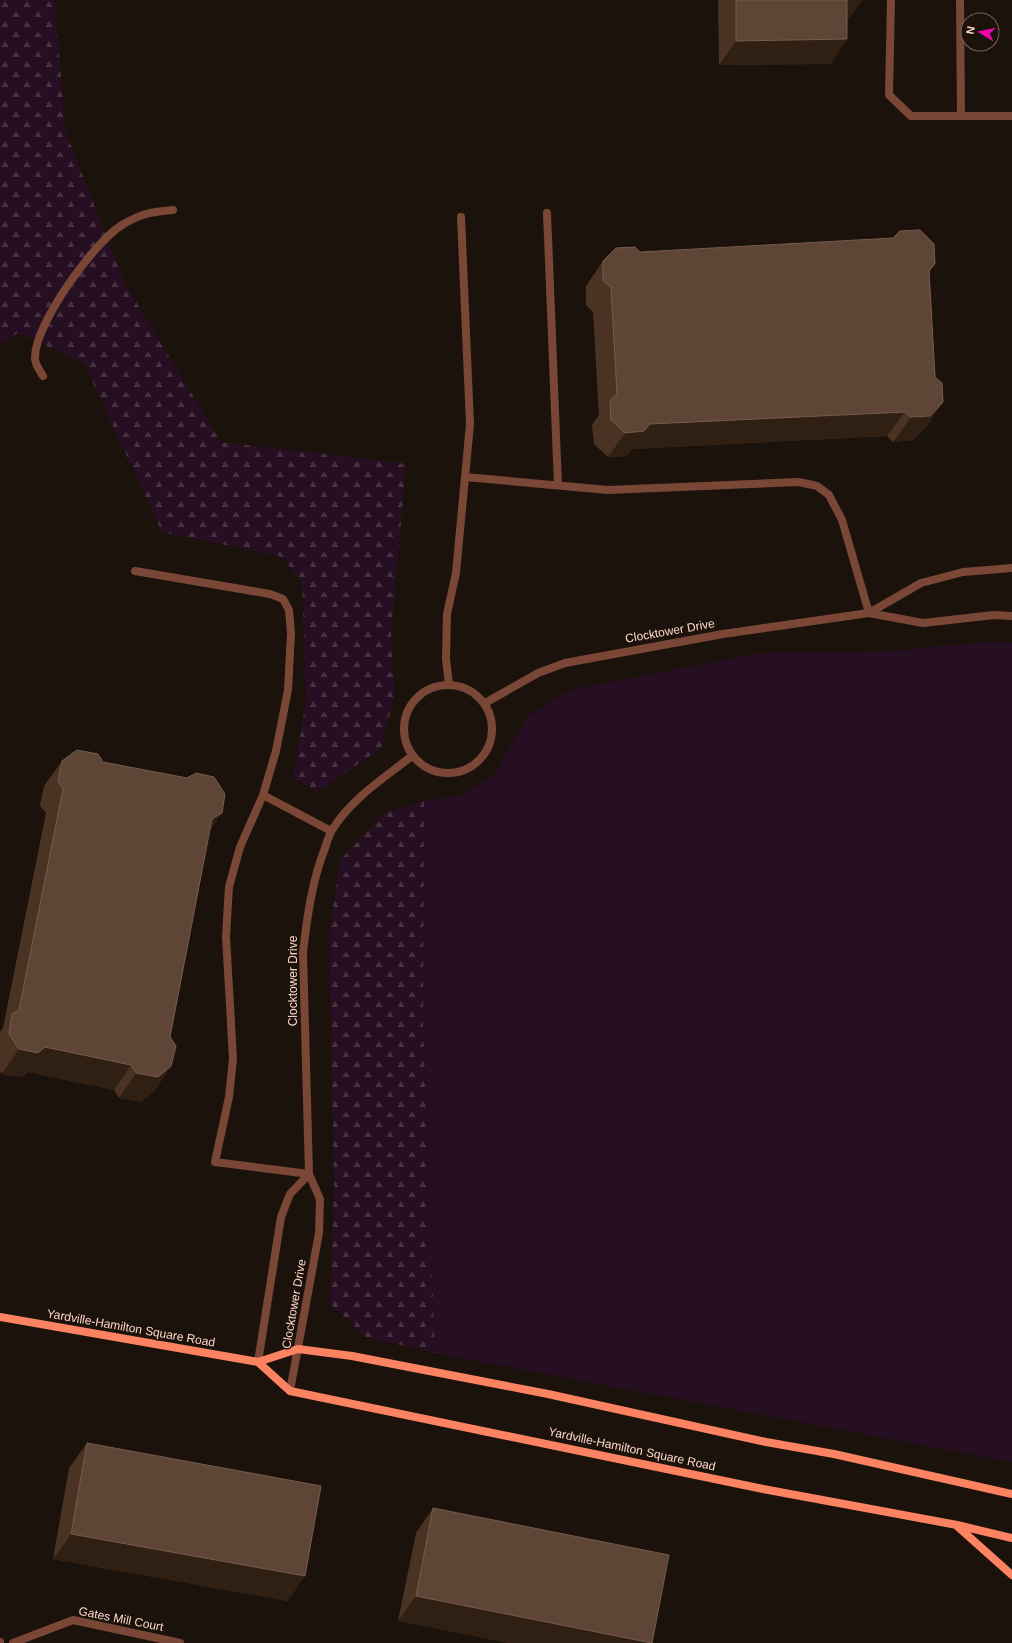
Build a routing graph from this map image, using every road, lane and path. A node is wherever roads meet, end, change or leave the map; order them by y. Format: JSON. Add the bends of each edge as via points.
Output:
{"nodes":[{"id":1,"x":891,"y":0,"type":"edge"},
{"id":2,"x":960,"y":0,"type":"edge"},
{"id":3,"x":961,"y":116,"type":"junction"},
{"id":4,"x":1012,"y":116,"type":"edge"},
{"id":5,"x":173,"y":210,"type":"dead end"},
{"id":6,"x":547,"y":213,"type":"dead end"},
{"id":7,"x":461,"y":217,"type":"dead end"},
{"id":8,"x":43,"y":376,"type":"dead end"},
{"id":9,"x":465,"y":477,"type":"junction"},
{"id":10,"x":558,"y":485,"type":"junction"},
{"id":11,"x":1012,"y":568,"type":"edge"},
{"id":12,"x":135,"y":571,"type":"dead end"},
{"id":13,"x":869,"y":613,"type":"junction"},
{"id":14,"x":1012,"y":616,"type":"edge"},
{"id":15,"x":449,"y":684,"type":"junction"},
{"id":16,"x":485,"y":703,"type":"junction"},
{"id":17,"x":412,"y":756,"type":"junction"},
{"id":18,"x":263,"y":795,"type":"junction"},
{"id":19,"x":331,"y":831,"type":"junction"},
{"id":20,"x":310,"y":1174,"type":"junction"},
{"id":21,"x":0,"y":1317,"type":"edge"},
{"id":22,"x":298,"y":1349,"type":"junction"},
{"id":23,"x":258,"y":1362,"type":"junction"},
{"id":24,"x":290,"y":1391,"type":"junction"},
{"id":25,"x":1012,"y":1494,"type":"edge"},
{"id":26,"x":956,"y":1525,"type":"junction"},
{"id":27,"x":1012,"y":1538,"type":"edge"},
{"id":28,"x":1012,"y":1575,"type":"edge"},
{"id":29,"x":13,"y":1643,"type":"edge"},
{"id":30,"x":180,"y":1643,"type":"edge"}],
"edges":[{"from":1,"to":3,"type":"street","via":[[889,95],[911,116]]},
{"from":2,"to":3,"type":"street"},
{"from":3,"to":4,"type":"street"},
{"from":5,"to":8,"type":"street","via":[[146,213],[121,226],[93,251],[42,330],[34,358]]},
{"from":6,"to":10,"type":"street"},
{"from":7,"to":9,"type":"street","via":[[470,424]]},
{"from":9,"to":10,"type":"street"},
{"from":9,"to":15,"type":"street","via":[[456,573],[447,614],[446,660]]},
{"from":10,"to":13,"type":"street","via":[[608,490],[799,482],[817,486],[829,495],[842,520]]},
{"from":11,"to":13,"type":"street","name":"Clocktower Drive","via":[[963,572],[921,583]]},
{"from":12,"to":18,"type":"street","via":[[270,594],[283,599],[289,610],[291,633],[288,690],[276,751]]},
{"from":13,"to":14,"type":"street","name":"Clocktower Drive","via":[[924,624],[994,615]]},
{"from":13,"to":16,"type":"street","name":"Clocktower Drive","via":[[723,634],[565,663],[538,673]]},
{"from":15,"to":16,"type":"street","via":[[463,686]]},
{"from":15,"to":17,"type":"street","via":[[435,686],[422,692],[412,702],[405,715],[403,729]]},
{"from":16,"to":17,"type":"street","via":[[491,717],[493,733],[489,748],[480,760],[468,769],[453,773],[437,772],[423,766]]},
{"from":17,"to":19,"type":"street","name":"Clocktower Drive","via":[[369,788]]},
{"from":18,"to":19,"type":"street"},
{"from":18,"to":20,"type":"street","via":[[240,847],[229,887],[226,936],[234,1059],[215,1162]]},
{"from":19,"to":20,"type":"street","name":"Clocktower Drive","via":[[319,864],[306,921],[303,953]]},
{"from":20,"to":22,"type":"street","name":"Clocktower Drive","via":[[320,1199],[320,1233]]},
{"from":20,"to":23,"type":"street","via":[[290,1194],[281,1217]]},
{"from":21,"to":23,"type":"street","name":"Yardville-Hamilton Square Road"},
{"from":22,"to":23,"type":"street","name":"Yardville-Hamilton Square Road"},
{"from":22,"to":24,"type":"street","name":"Clocktower Drive"},
{"from":22,"to":25,"type":"street","name":"Yardville-Hamilton Square Road","via":[[352,1356],[548,1394]]},
{"from":23,"to":24,"type":"street"},
{"from":24,"to":26,"type":"street","name":"Yardville-Hamilton Square Road","via":[[763,1489]]},
{"from":26,"to":27,"type":"street","name":"Yardville-Hamilton Square Road"},
{"from":26,"to":28,"type":"street"},
{"from":29,"to":30,"type":"street","name":"Gates Mill Court","via":[[73,1620]]}]}
